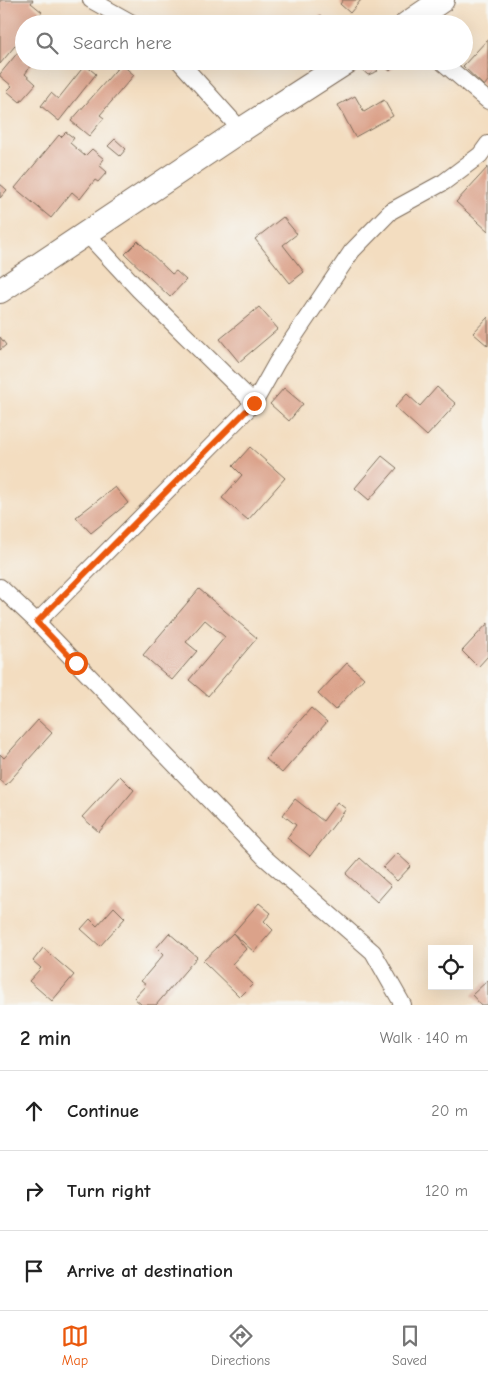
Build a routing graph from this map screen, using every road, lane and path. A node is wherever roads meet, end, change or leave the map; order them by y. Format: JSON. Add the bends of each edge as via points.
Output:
{"nodes":[{"id":1,"x":91,"y":0,"type":"edge"},
{"id":2,"x":439,"y":1,"type":"edge"},
{"id":3,"x":118,"y":15,"type":"edge"},
{"id":4,"x":420,"y":15,"type":"edge"},
{"id":5,"x":187,"y":70,"type":"edge"},
{"id":6,"x":334,"y":70,"type":"edge"},
{"id":7,"x":452,"y":70,"type":"edge"},
{"id":8,"x":488,"y":101,"type":"edge"},
{"id":9,"x":241,"y":130,"type":"junction"},
{"id":10,"x":488,"y":144,"type":"edge"},
{"id":11,"x":86,"y":233,"type":"junction"},
{"id":12,"x":0,"y":291,"type":"edge"},
{"id":13,"x":254,"y":403,"type":"junction"},
{"id":14,"x":0,"y":587,"type":"edge"},
{"id":15,"x":37,"y":622,"type":"junction"},
{"id":16,"x":403,"y":1005,"type":"edge"}],
"edges":[{"from":1,"to":3,"type":"street"},
{"from":2,"to":4,"type":"street"},
{"from":5,"to":9,"type":"street"},
{"from":6,"to":9,"type":"street"},
{"from":7,"to":8,"type":"street"},
{"from":9,"to":11,"type":"street"},
{"from":10,"to":13,"type":"street","via":[[480,155],[444,182],[391,211],[352,251],[277,362]]},
{"from":11,"to":12,"type":"street"},
{"from":11,"to":13,"type":"street"},
{"from":13,"to":15,"type":"street"},
{"from":14,"to":15,"type":"street"},
{"from":15,"to":16,"type":"street","via":[[259,852],[373,952]]}]}
